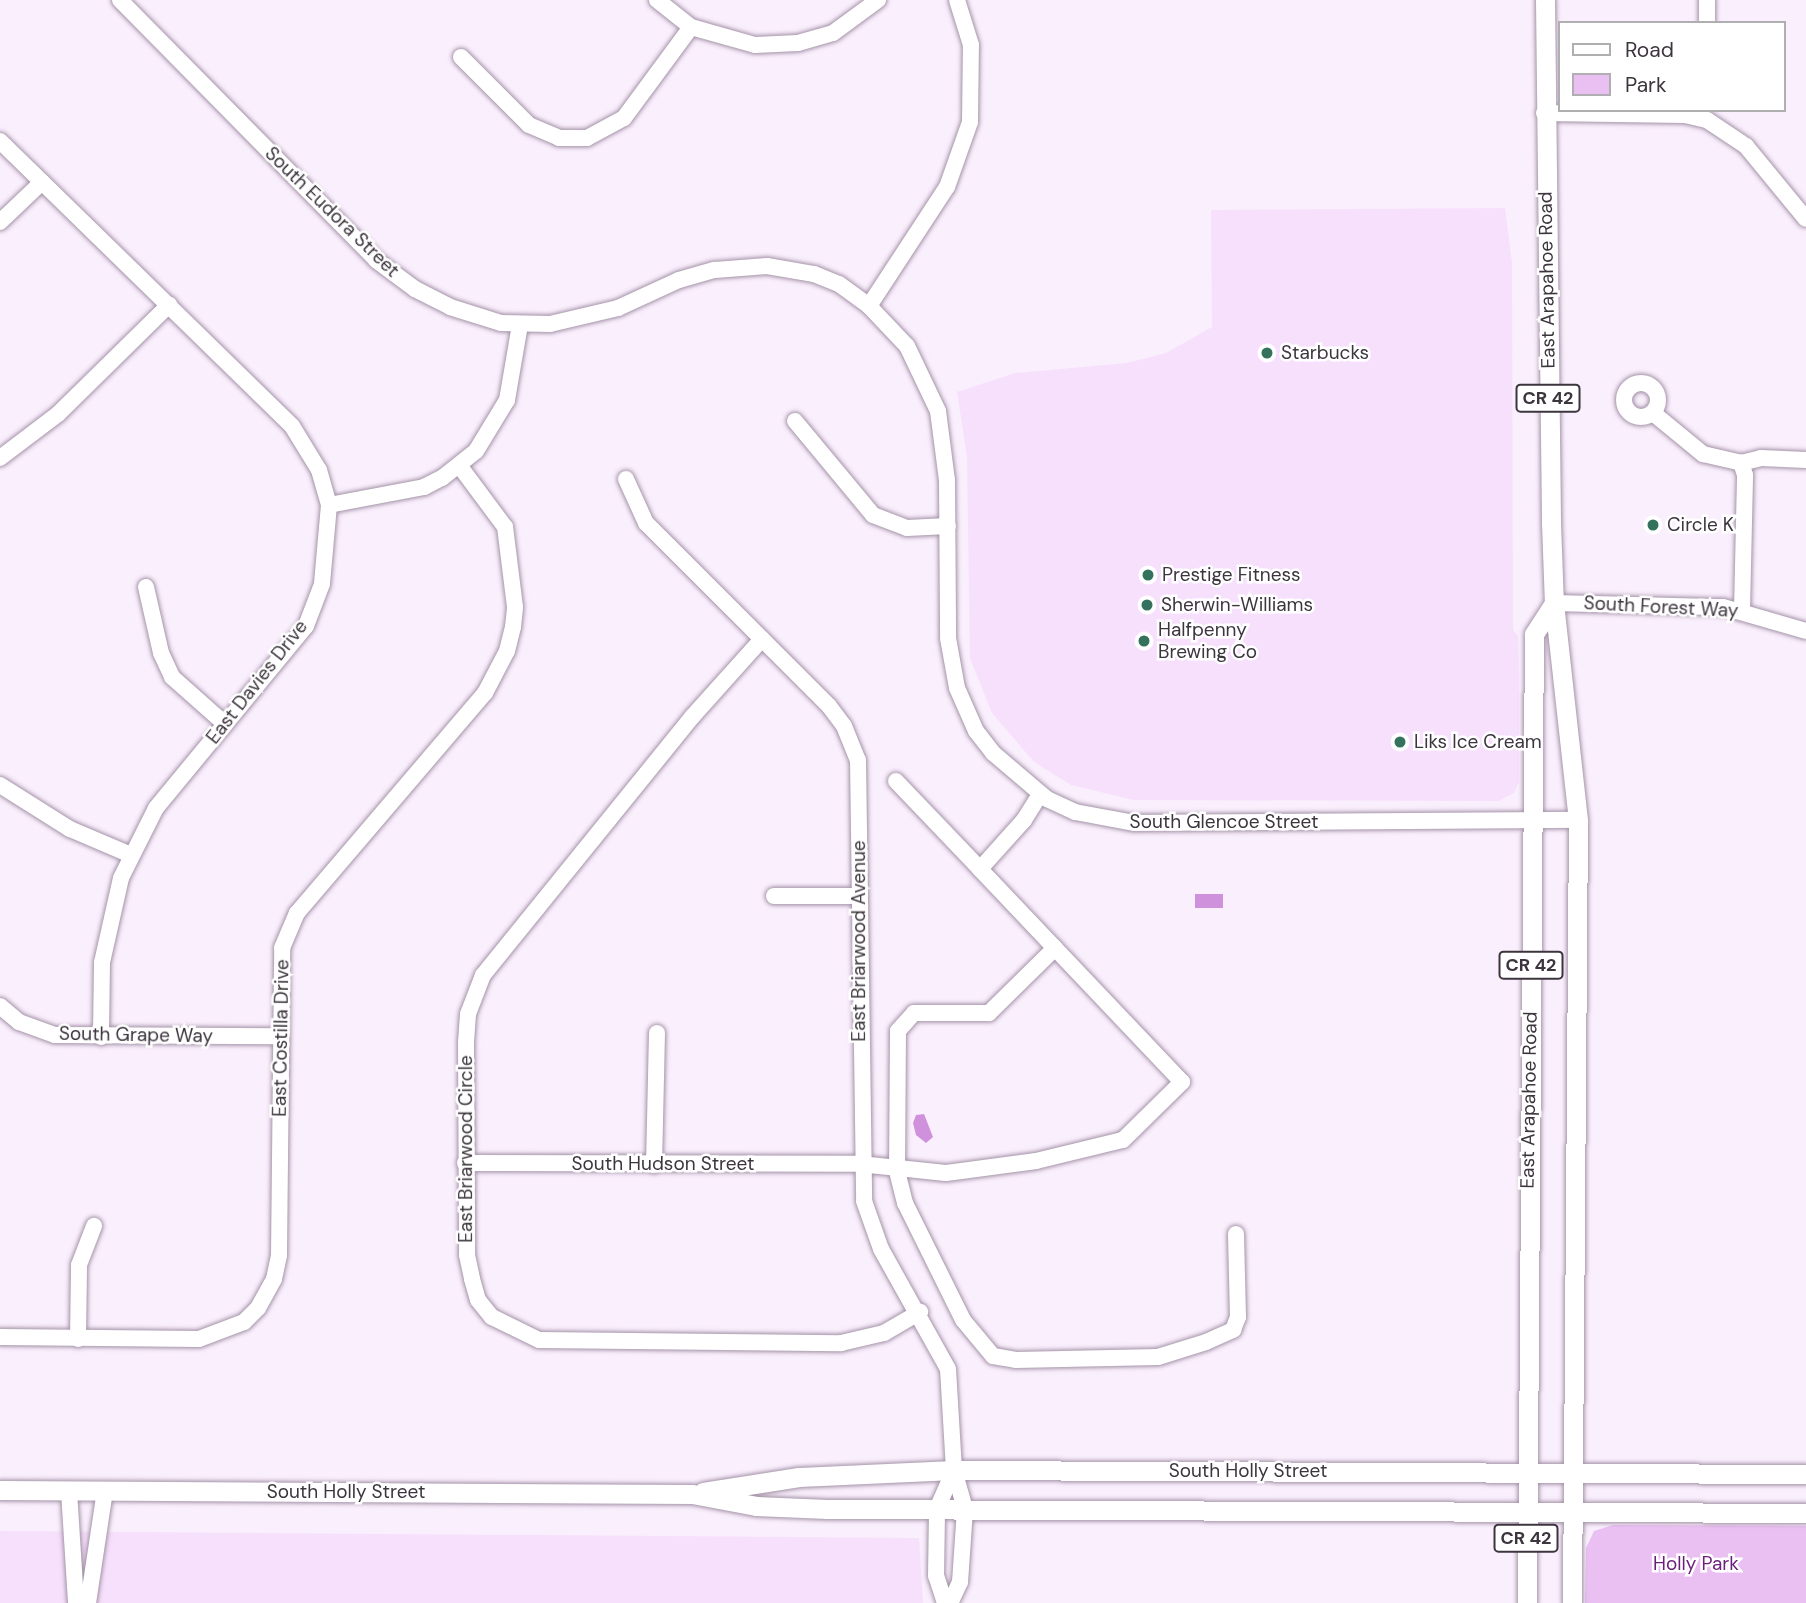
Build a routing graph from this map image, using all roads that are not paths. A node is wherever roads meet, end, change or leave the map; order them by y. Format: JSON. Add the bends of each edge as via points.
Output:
{"nodes":[{"id":1,"x":120,"y":0,"type":"edge"},
{"id":2,"x":657,"y":0,"type":"edge"},
{"id":3,"x":878,"y":0,"type":"edge"},
{"id":4,"x":957,"y":0,"type":"edge"},
{"id":5,"x":1545,"y":0,"type":"edge"},
{"id":6,"x":1707,"y":0,"type":"edge"},
{"id":7,"x":1707,"y":21,"type":"edge"},
{"id":8,"x":691,"y":27,"type":"junction"},
{"id":9,"x":461,"y":57,"type":"dead end"},
{"id":10,"x":1544,"y":113,"type":"junction"},
{"id":11,"x":1707,"y":115,"type":"edge"},
{"id":12,"x":0,"y":141,"type":"edge"},
{"id":13,"x":42,"y":182,"type":"junction"},
{"id":14,"x":1806,"y":219,"type":"edge"},
{"id":15,"x":0,"y":222,"type":"edge"},
{"id":16,"x":169,"y":305,"type":"junction"},
{"id":17,"x":869,"y":306,"type":"junction"},
{"id":18,"x":520,"y":325,"type":"junction"},
{"id":19,"x":1653,"y":413,"type":"dead end"},
{"id":20,"x":795,"y":421,"type":"dead end"},
{"id":21,"x":0,"y":458,"type":"edge"},
{"id":22,"x":1806,"y":460,"type":"edge"},
{"id":23,"x":1741,"y":463,"type":"junction"},
{"id":24,"x":459,"y":466,"type":"junction"},
{"id":25,"x":626,"y":480,"type":"dead end"},
{"id":26,"x":329,"y":505,"type":"junction"},
{"id":27,"x":948,"y":526,"type":"junction"},
{"id":28,"x":146,"y":587,"type":"dead end"},
{"id":29,"x":1554,"y":603,"type":"junction"},
{"id":30,"x":1742,"y":610,"type":"junction"},
{"id":31,"x":1806,"y":631,"type":"edge"},
{"id":32,"x":762,"y":639,"type":"junction"},
{"id":33,"x":225,"y":724,"type":"junction"},
{"id":34,"x":896,"y":781,"type":"dead end"},
{"id":35,"x":0,"y":785,"type":"edge"},
{"id":36,"x":1040,"y":794,"type":"junction"},
{"id":37,"x":1578,"y":820,"type":"junction"},
{"id":38,"x":1532,"y":821,"type":"junction"},
{"id":39,"x":131,"y":855,"type":"junction"},
{"id":40,"x":980,"y":869,"type":"junction"},
{"id":41,"x":774,"y":896,"type":"dead end"},
{"id":42,"x":859,"y":896,"type":"junction"},
{"id":43,"x":1055,"y":948,"type":"junction"},
{"id":44,"x":0,"y":1006,"type":"edge"},
{"id":45,"x":657,"y":1032,"type":"dead end"},
{"id":46,"x":279,"y":1036,"type":"junction"},
{"id":47,"x":101,"y":1037,"type":"junction"},
{"id":48,"x":465,"y":1163,"type":"junction"},
{"id":49,"x":860,"y":1164,"type":"junction"},
{"id":50,"x":654,"y":1165,"type":"junction"},
{"id":51,"x":897,"y":1171,"type":"junction"},
{"id":52,"x":94,"y":1226,"type":"dead end"},
{"id":53,"x":1236,"y":1234,"type":"dead end"},
{"id":54,"x":920,"y":1312,"type":"junction"},
{"id":55,"x":0,"y":1337,"type":"edge"},
{"id":56,"x":78,"y":1339,"type":"junction"},
{"id":57,"x":954,"y":1470,"type":"junction"},
{"id":58,"x":1527,"y":1472,"type":"junction"},
{"id":59,"x":1573,"y":1472,"type":"junction"},
{"id":60,"x":1806,"y":1474,"type":"edge"},
{"id":61,"x":0,"y":1490,"type":"edge"},
{"id":62,"x":69,"y":1491,"type":"junction"},
{"id":63,"x":105,"y":1491,"type":"junction"},
{"id":64,"x":692,"y":1494,"type":"junction"},
{"id":65,"x":936,"y":1509,"type":"junction"},
{"id":66,"x":965,"y":1509,"type":"junction"},
{"id":67,"x":1572,"y":1510,"type":"junction"},
{"id":68,"x":1526,"y":1511,"type":"junction"},
{"id":69,"x":1806,"y":1513,"type":"edge"},
{"id":70,"x":76,"y":1603,"type":"edge"},
{"id":71,"x":88,"y":1603,"type":"edge"},
{"id":72,"x":948,"y":1603,"type":"edge"},
{"id":73,"x":1527,"y":1603,"type":"edge"},
{"id":74,"x":1572,"y":1603,"type":"edge"}],
"edges":[{"from":1,"to":18,"type":"street","name":"South Eudora Street","via":[[376,260],[415,289],[450,307]]},
{"from":2,"to":8,"type":"street"},
{"from":3,"to":8,"type":"street","via":[[833,33],[798,43],[755,45]]},
{"from":4,"to":17,"type":"street","via":[[971,45],[970,122],[947,187]]},
{"from":5,"to":10,"type":"main road","name":"East Arapahoe Road","number":"CR 42"},
{"from":6,"to":7,"type":"street"},
{"from":8,"to":9,"type":"street","via":[[624,118],[587,138],[559,138],[529,125]]},
{"from":10,"to":11,"type":"street"},
{"from":10,"to":29,"type":"main road","name":"East Arapahoe Road","number":"CR 42"},
{"from":11,"to":14,"type":"street","via":[[1746,146]]},
{"from":12,"to":13,"type":"street","name":"East Davies Drive"},
{"from":13,"to":15,"type":"street"},
{"from":13,"to":16,"type":"street","name":"East Davies Drive"},
{"from":16,"to":21,"type":"street","via":[[58,414]]},
{"from":16,"to":26,"type":"street","name":"East Davies Drive","via":[[292,426],[318,470]]},
{"from":17,"to":18,"type":"street","name":"South Eudora Street","via":[[839,284],[814,274],[737,267],[679,280],[584,318]]},
{"from":17,"to":27,"type":"street","name":"South Glencoe Street","via":[[907,346],[930,386],[944,438]]},
{"from":18,"to":24,"type":"street","via":[[507,400],[496,424]]},
{"from":19,"to":23,"type":"street","via":[[1703,454]]},
{"from":20,"to":27,"type":"street","via":[[873,515],[907,528]]},
{"from":22,"to":23,"type":"street","via":[[1761,458]]},
{"from":23,"to":30,"type":"street","via":[[1745,475]]},
{"from":24,"to":26,"type":"street","via":[[404,493]]},
{"from":24,"to":46,"type":"street","name":"East Costilla Drive","via":[[495,509],[509,543],[515,607],[507,651],[485,693],[298,913],[279,962]]},
{"from":25,"to":32,"type":"street","name":"East Briarwood Avenue","via":[[646,523]]},
{"from":26,"to":33,"type":"street","name":"East Davies Drive","via":[[323,584],[306,626]]},
{"from":27,"to":36,"type":"street","name":"South Glencoe Street","via":[[948,638],[957,688],[976,731],[993,753]]},
{"from":28,"to":33,"type":"street","via":[[161,653],[172,677]]},
{"from":29,"to":30,"type":"street","name":"South Forest Way"},
{"from":29,"to":37,"type":"main road","name":"East Arapahoe Road","number":"CR 42"},
{"from":29,"to":38,"type":"main road","name":"East Arapahoe Road","number":"CR 42","via":[[1534,634]]},
{"from":30,"to":31,"type":"street","name":"South Forest Way"},
{"from":32,"to":42,"type":"street","name":"East Briarwood Avenue","via":[[829,706],[853,743],[858,760]]},
{"from":32,"to":48,"type":"street","name":"East Briarwood Circle","via":[[683,728],[483,975],[468,1014]]},
{"from":33,"to":39,"type":"street","name":"East Davies Drive","via":[[156,808]]},
{"from":34,"to":40,"type":"street"},
{"from":35,"to":39,"type":"street","via":[[70,829]]},
{"from":36,"to":38,"type":"street","name":"South Glencoe Street","via":[[1075,812],[1135,823]]},
{"from":36,"to":40,"type":"street","via":[[1024,820]]},
{"from":37,"to":38,"type":"street","name":"South Glencoe Street"},
{"from":37,"to":59,"type":"main road","name":"East Arapahoe Road","number":"CR 42"},
{"from":38,"to":58,"type":"main road","name":"East Arapahoe Road","number":"CR 42"},
{"from":39,"to":47,"type":"street","name":"East Davies Drive","via":[[108,919]]},
{"from":40,"to":43,"type":"street"},
{"from":41,"to":42,"type":"street"},
{"from":42,"to":49,"type":"street","name":"East Briarwood Avenue"},
{"from":43,"to":51,"type":"street","via":[[989,1013],[914,1013],[898,1031]]},
{"from":43,"to":51,"type":"street","name":"South Hudson Street","via":[[1182,1082],[1123,1140],[1036,1161],[946,1173]]},
{"from":44,"to":47,"type":"street","name":"South Grape Way","via":[[37,1031]]},
{"from":45,"to":50,"type":"street"},
{"from":46,"to":47,"type":"street","name":"South Grape Way"},
{"from":46,"to":56,"type":"street","name":"East Costilla Drive","via":[[279,1255],[274,1279],[258,1308],[244,1322],[199,1339]]},
{"from":48,"to":50,"type":"street","name":"South Hudson Street"},
{"from":48,"to":54,"type":"street","name":"East Briarwood Circle","via":[[467,1255],[478,1300],[492,1317],[539,1340],[841,1343],[884,1332]]},
{"from":49,"to":50,"type":"street","name":"South Hudson Street"},
{"from":49,"to":51,"type":"street","name":"South Hudson Street"},
{"from":49,"to":54,"type":"street","name":"East Briarwood Avenue","via":[[871,1228]]},
{"from":51,"to":53,"type":"street","via":[[905,1203],[962,1320],[993,1356],[1016,1360],[1158,1357],[1233,1330],[1238,1317]]},
{"from":52,"to":56,"type":"street","via":[[79,1265]]},
{"from":54,"to":57,"type":"street","name":"East Briarwood Avenue","via":[[948,1369]]},
{"from":55,"to":56,"type":"street","name":"East Costilla Drive"},
{"from":57,"to":58,"type":"main road","name":"South Holly Street"},
{"from":57,"to":64,"type":"main road","name":"South Holly Street","via":[[799,1477]]},
{"from":57,"to":65,"type":"street"},
{"from":57,"to":66,"type":"street","name":"East Briarwood Avenue"},
{"from":58,"to":59,"type":"main road","name":"South Holly Street"},
{"from":58,"to":68,"type":"main road","name":"East Arapahoe Road","number":"CR 42"},
{"from":59,"to":60,"type":"main road","name":"South Holly Street"},
{"from":59,"to":67,"type":"main road","name":"East Arapahoe Road","number":"CR 42"},
{"from":61,"to":62,"type":"main road","name":"South Holly Street"},
{"from":62,"to":63,"type":"main road","name":"South Holly Street"},
{"from":62,"to":70,"type":"street"},
{"from":63,"to":64,"type":"main road","name":"South Holly Street"},
{"from":63,"to":71,"type":"street"},
{"from":64,"to":65,"type":"main road","name":"South Holly Street","via":[[756,1506]]},
{"from":65,"to":66,"type":"main road","name":"South Holly Street"},
{"from":65,"to":72,"type":"street","via":[[936,1576]]},
{"from":66,"to":68,"type":"main road","name":"South Holly Street"},
{"from":66,"to":72,"type":"street","name":"East Briarwood Avenue","via":[[960,1582]]},
{"from":67,"to":68,"type":"main road","name":"South Holly Street"},
{"from":67,"to":69,"type":"main road","name":"South Holly Street"},
{"from":67,"to":74,"type":"main road","name":"East Arapahoe Road","number":"CR 42"},
{"from":68,"to":73,"type":"main road","name":"East Arapahoe Road","number":"CR 42"}]}
